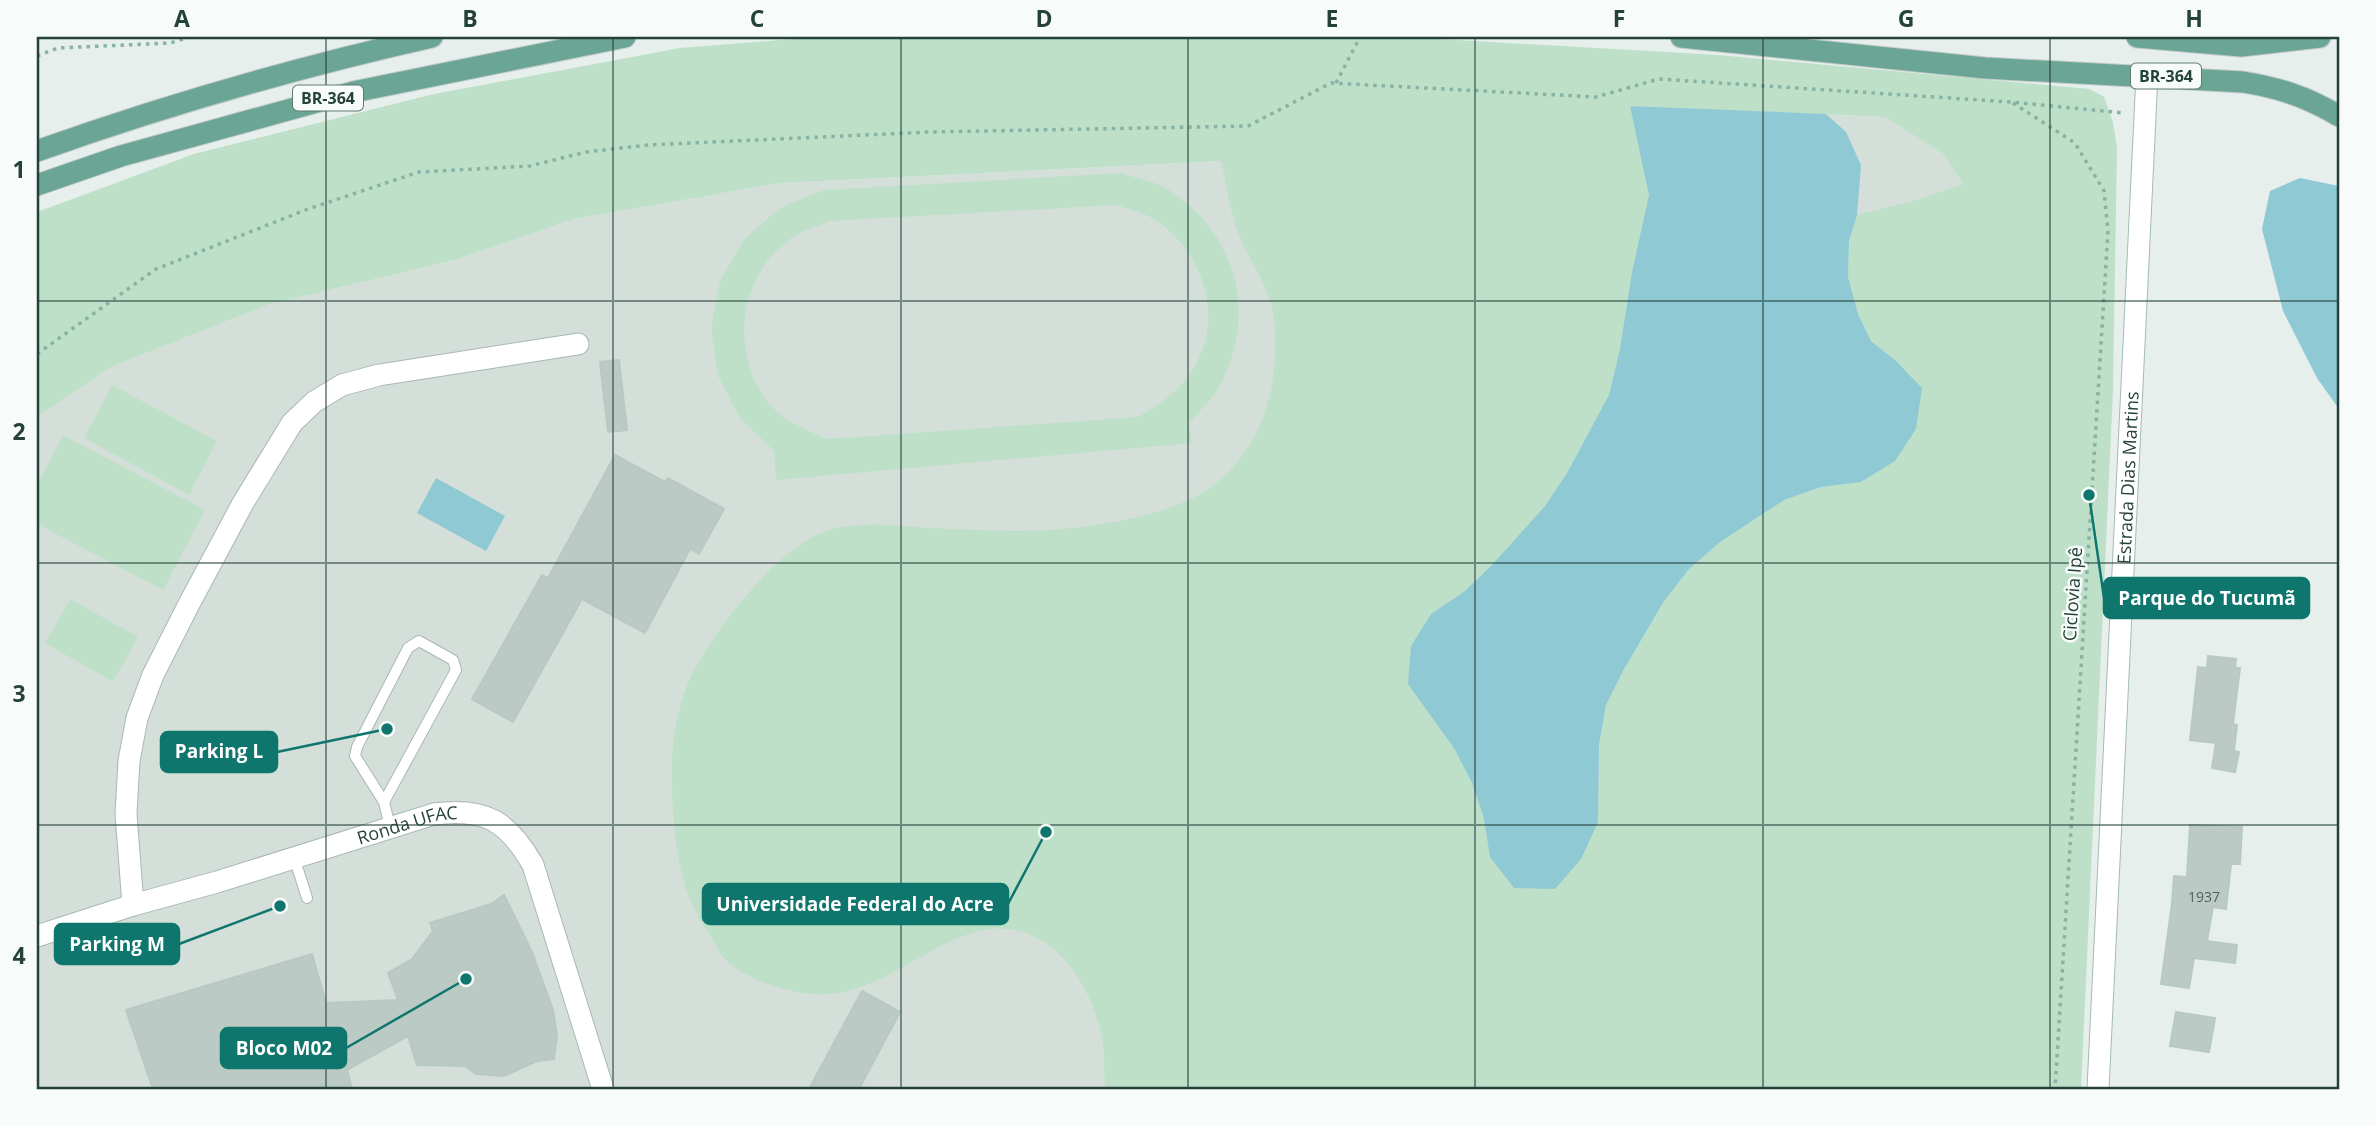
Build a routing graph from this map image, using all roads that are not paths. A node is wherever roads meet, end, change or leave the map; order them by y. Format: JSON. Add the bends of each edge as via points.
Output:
{"nodes":[{"id":1,"x":432,"y":37,"type":"edge"},
{"id":2,"x":625,"y":37,"type":"edge"},
{"id":3,"x":1681,"y":37,"type":"edge"},
{"id":4,"x":2150,"y":37,"type":"edge"},
{"id":5,"x":2320,"y":37,"type":"edge"},
{"id":6,"x":1853,"y":46,"type":"edge"},
{"id":7,"x":2147,"y":75,"type":"junction"},
{"id":8,"x":2339,"y":116,"type":"edge"},
{"id":9,"x":37,"y":150,"type":"edge"},
{"id":10,"x":37,"y":185,"type":"edge"},
{"id":11,"x":578,"y":344,"type":"dead end"},
{"id":12,"x":384,"y":802,"type":"junction"},
{"id":13,"x":390,"y":827,"type":"junction"},
{"id":14,"x":294,"y":857,"type":"junction"},
{"id":15,"x":307,"y":898,"type":"dead end"},
{"id":16,"x":133,"y":905,"type":"junction"},
{"id":17,"x":37,"y":936,"type":"edge"},
{"id":18,"x":603,"y":1089,"type":"edge"},
{"id":19,"x":2098,"y":1089,"type":"edge"}],
"edges":[{"from":1,"to":9,"type":"main road","number":"BR-364","via":[[156,110]]},
{"from":2,"to":10,"type":"main road","number":"BR-364","via":[[353,92],[121,156]]},
{"from":3,"to":6,"type":"main road","number":"BR-364"},
{"from":4,"to":5,"type":"main road","number":"BR-364","via":[[2241,46]]},
{"from":6,"to":7,"type":"main road","number":"BR-364","via":[[1985,68]]},
{"from":7,"to":8,"type":"main road","number":"BR-364","via":[[2277,88]]},
{"from":7,"to":19,"type":"street","name":"Estrada Dias Martins"},
{"from":11,"to":16,"type":"street","via":[[379,375],[342,385],[292,423],[243,502],[189,604],[137,718],[126,814]]},
{"from":12,"to":12,"type":"lane","via":[[456,670],[453,660],[419,641],[408,648],[355,756]]},
{"from":12,"to":13,"type":"lane"},
{"from":13,"to":14,"type":"street","name":"Ronda UFAC"},
{"from":13,"to":18,"type":"street","name":"Ronda UFAC","via":[[459,811],[484,815],[520,843],[533,865]]},
{"from":14,"to":15,"type":"lane"},
{"from":14,"to":16,"type":"street","name":"Ronda UFAC"},
{"from":16,"to":17,"type":"street","name":"Ronda UFAC"}]}
